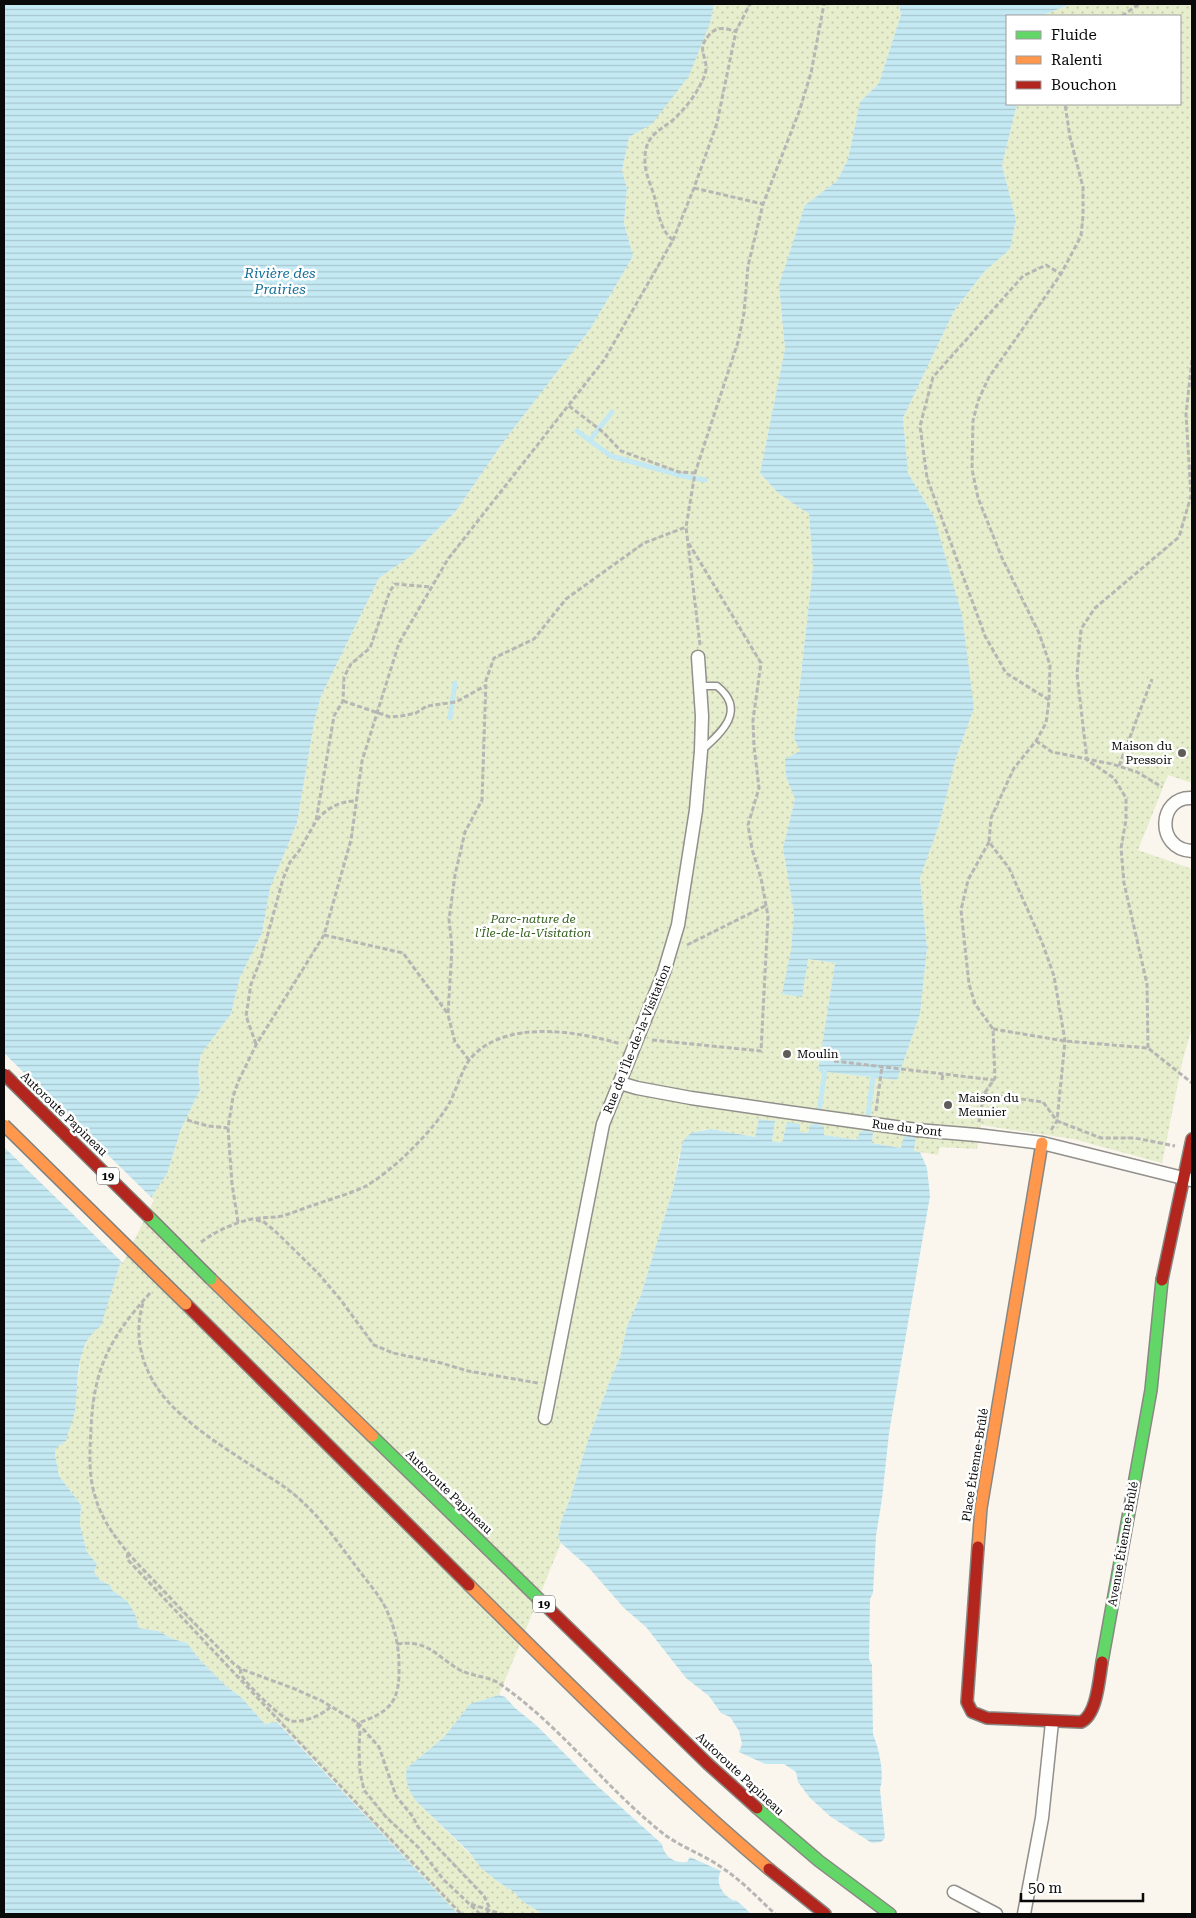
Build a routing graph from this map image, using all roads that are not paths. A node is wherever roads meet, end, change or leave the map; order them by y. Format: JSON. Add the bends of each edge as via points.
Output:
{"nodes":[{"id":1,"x":698,"y":657,"type":"road end"},
{"id":2,"x":700,"y":686,"type":"junction"},
{"id":3,"x":702,"y":751,"type":"junction"},
{"id":4,"x":1192,"y":798,"type":"edge"},
{"id":5,"x":1192,"y":851,"type":"edge"},
{"id":6,"x":4,"y":1074,"type":"edge"},
{"id":7,"x":620,"y":1083,"type":"junction"},
{"id":8,"x":4,"y":1125,"type":"edge"},
{"id":9,"x":1042,"y":1143,"type":"junction"},
{"id":10,"x":1191,"y":1144,"type":"edge"},
{"id":11,"x":1188,"y":1179,"type":"edge"},
{"id":12,"x":545,"y":1418,"type":"dead end"},
{"id":13,"x":1052,"y":1722,"type":"junction"},
{"id":14,"x":954,"y":1892,"type":"dead end"},
{"id":15,"x":825,"y":1914,"type":"edge"},
{"id":16,"x":890,"y":1914,"type":"edge"},
{"id":17,"x":996,"y":1914,"type":"edge"},
{"id":18,"x":1024,"y":1914,"type":"edge"}],
"edges":[{"from":1,"to":2,"type":"street","name":"Rue de l'Île-de-la-Visitation"},
{"from":2,"to":3,"type":"street","name":"Rue de l'Île-de-la-Visitation"},
{"from":2,"to":3,"type":"lane","via":[[716,686],[728,699],[731,708],[723,731]]},
{"from":3,"to":7,"type":"street","name":"Rue de l'Île-de-la-Visitation","via":[[686,879],[673,946],[630,1044]]},
{"from":4,"to":5,"type":"street","via":[[1184,798],[1174,804],[1165,822],[1170,840],[1179,848]]},
{"from":6,"to":16,"type":"main road","name":"Autoroute Papineau","number":"19","bridge":true,"via":[[701,1758],[780,1829]]},
{"from":7,"to":9,"type":"street","name":"Rue du Pont","via":[[758,1108]]},
{"from":7,"to":12,"type":"street","name":"Rue de l'Île-de-la-Visitation","via":[[603,1124]]},
{"from":8,"to":15,"type":"main road","bridge":true,"via":[[612,1726],[753,1857]]},
{"from":9,"to":11,"type":"street","name":"Rue du Pont"},
{"from":9,"to":13,"type":"main road","name":"Place Étienne-Brûlé","via":[[981,1508],[967,1702],[970,1710],[979,1716]]},
{"from":10,"to":11,"type":"main road","name":"Avenue Étienne-Brûlé"},
{"from":11,"to":13,"type":"main road","name":"Avenue Étienne-Brûlé","via":[[1162,1278],[1151,1390],[1094,1706],[1090,1717],[1082,1722]]},
{"from":13,"to":18,"type":"street","via":[[1042,1818]]},
{"from":14,"to":17,"type":"street"}]}
